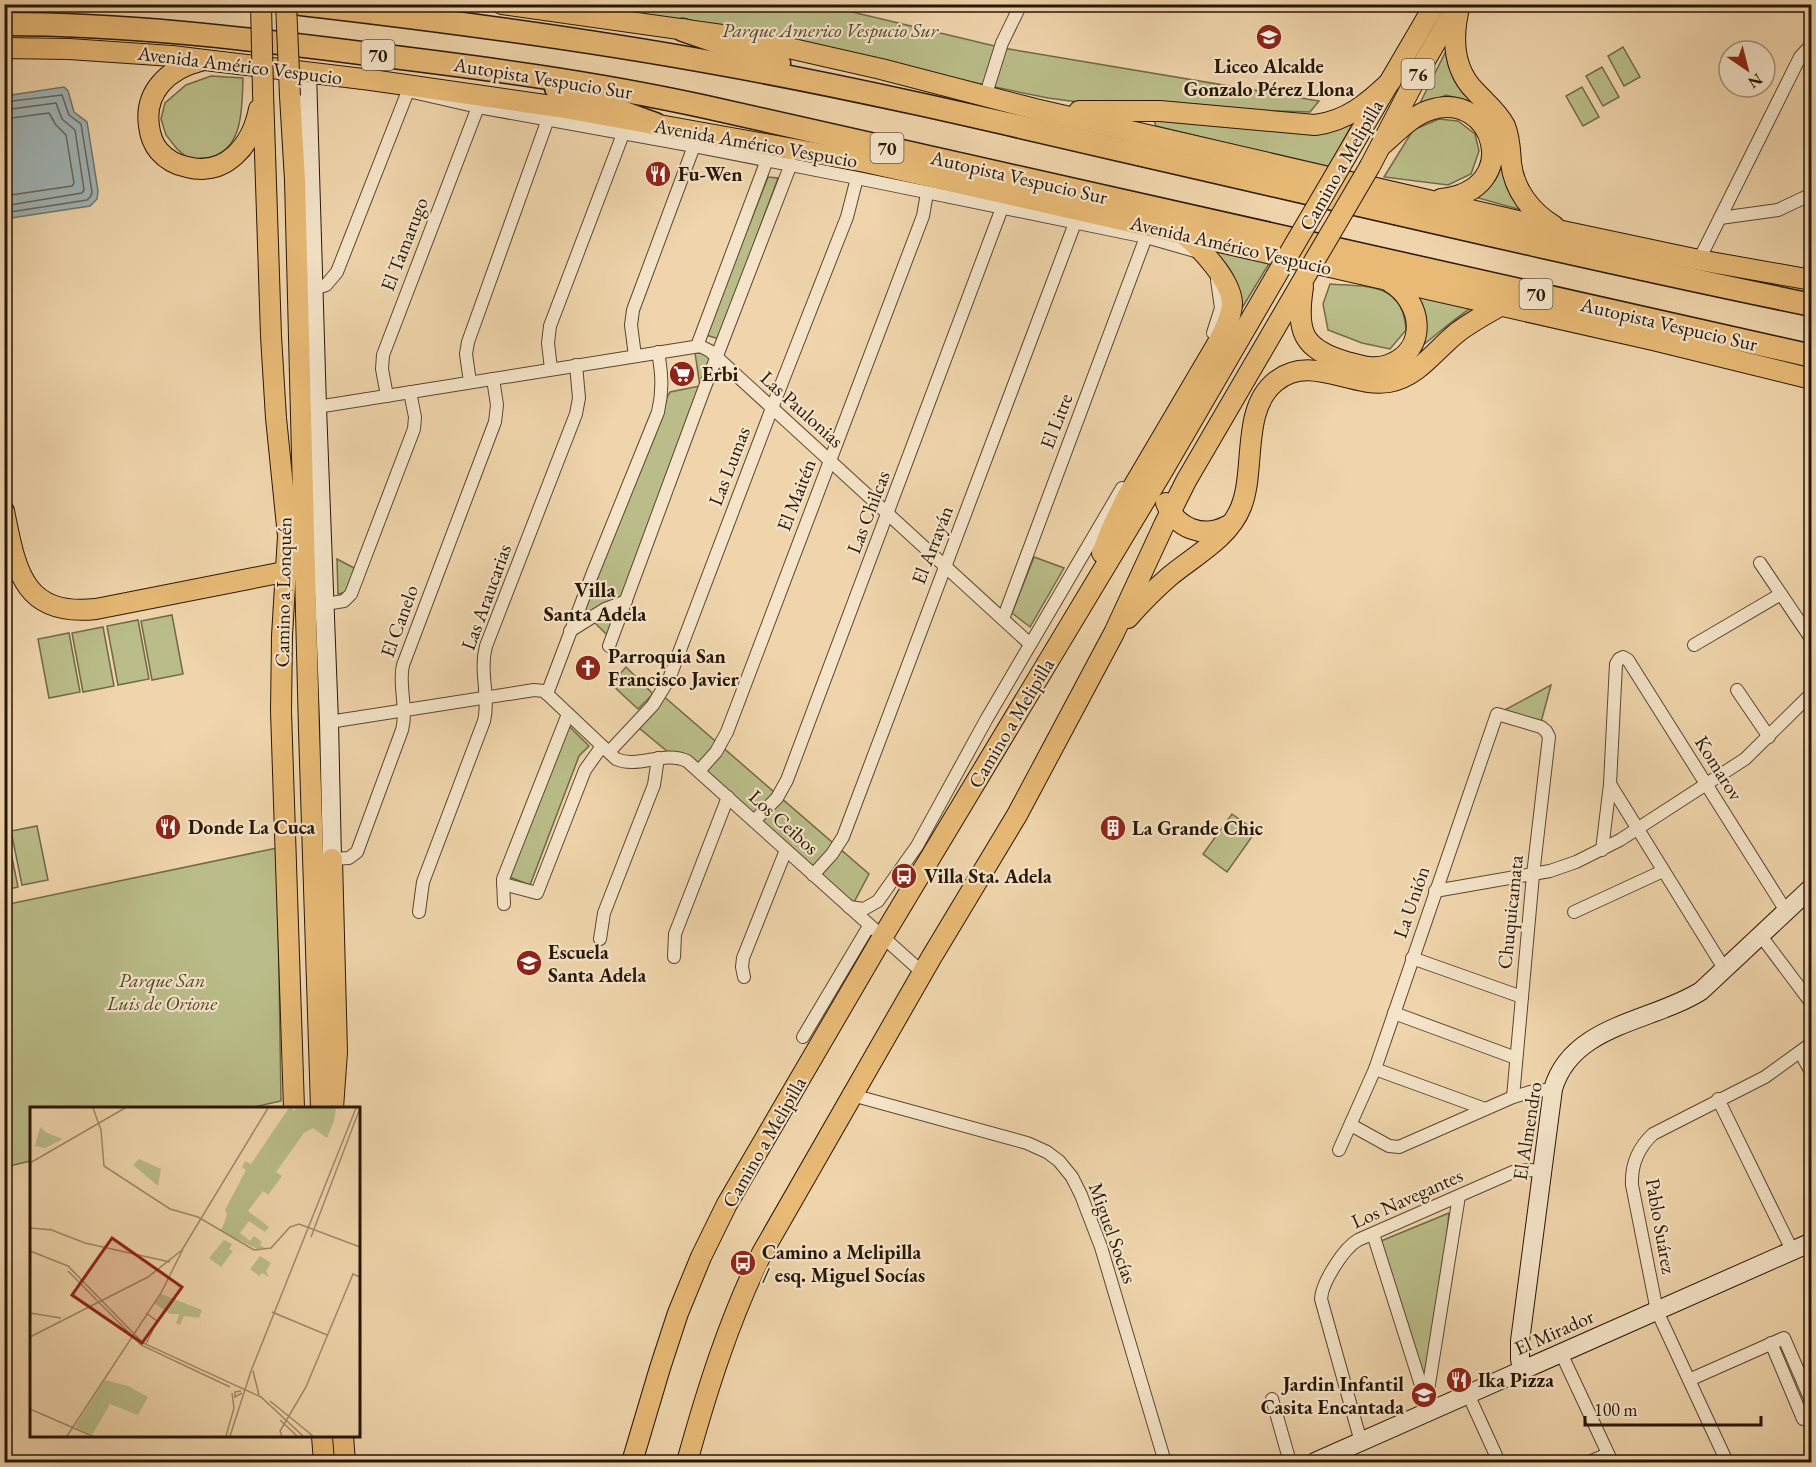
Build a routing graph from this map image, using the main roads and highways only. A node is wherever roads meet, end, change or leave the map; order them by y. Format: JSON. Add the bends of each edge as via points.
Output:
{"nodes":[{"id":1,"x":261,"y":4,"type":"edge"},
{"id":2,"x":286,"y":4,"type":"edge"},
{"id":3,"x":301,"y":4,"type":"edge"},
{"id":4,"x":502,"y":4,"type":"edge"},
{"id":5,"x":1435,"y":4,"type":"edge"},
{"id":6,"x":1459,"y":4,"type":"edge"},
{"id":7,"x":4,"y":24,"type":"edge"},
{"id":8,"x":683,"y":30,"type":"junction"},
{"id":9,"x":4,"y":48,"type":"edge"},
{"id":10,"x":205,"y":60,"type":"junction"},
{"id":11,"x":512,"y":72,"type":"junction"},
{"id":12,"x":371,"y":80,"type":"junction"},
{"id":13,"x":1391,"y":81,"type":"junction"},
{"id":14,"x":408,"y":91,"type":"road end"},
{"id":15,"x":863,"y":92,"type":"junction"},
{"id":16,"x":263,"y":93,"type":"junction"},
{"id":17,"x":1035,"y":109,"type":"junction"},
{"id":18,"x":655,"y":124,"type":"junction"},
{"id":19,"x":1382,"y":145,"type":"junction"},
{"id":20,"x":1434,"y":200,"type":"junction"},
{"id":21,"x":1562,"y":231,"type":"junction"},
{"id":22,"x":1182,"y":234,"type":"junction"},
{"id":23,"x":1305,"y":277,"type":"junction"},
{"id":24,"x":1812,"y":280,"type":"edge"},
{"id":25,"x":1388,"y":281,"type":"junction"},
{"id":26,"x":1812,"y":305,"type":"edge"},
{"id":27,"x":1500,"y":306,"type":"junction"},
{"id":28,"x":1812,"y":356,"type":"edge"},
{"id":29,"x":1812,"y":379,"type":"edge"},
{"id":30,"x":1162,"y":471,"type":"junction"},
{"id":31,"x":4,"y":511,"type":"edge"},
{"id":32,"x":1170,"y":512,"type":"junction"},
{"id":33,"x":1232,"y":522,"type":"junction"},
{"id":34,"x":296,"y":569,"type":"junction"},
{"id":35,"x":1094,"y":585,"type":"junction"},
{"id":36,"x":1114,"y":633,"type":"junction"},
{"id":37,"x":332,"y":860,"type":"road end"},
{"id":38,"x":294,"y":1107,"type":"edge"},
{"id":39,"x":321,"y":1107,"type":"edge"},
{"id":40,"x":333,"y":1107,"type":"edge"},
{"id":41,"x":322,"y":1437,"type":"edge"},
{"id":42,"x":344,"y":1437,"type":"edge"},
{"id":43,"x":324,"y":1462,"type":"edge"},
{"id":44,"x":345,"y":1462,"type":"edge"},
{"id":45,"x":632,"y":1462,"type":"edge"},
{"id":46,"x":687,"y":1462,"type":"edge"}],
"edges":[{"from":1,"to":16,"type":"main road","name":"Camino a Lonquén","bridge":true},
{"from":2,"to":34,"type":"main road","name":"Camino a Lonquén","bridge":true,"via":[[295,180]]},
{"from":3,"to":15,"type":"highway","number":"70","via":[[567,38]]},
{"from":4,"to":8,"type":"main road"},
{"from":5,"to":13,"type":"main road","name":"Camino a Melipilla","number":"76"},
{"from":6,"to":19,"type":"main road","name":"Camino a Melipilla","number":"76"},
{"from":6,"to":21,"type":"main road","via":[[1454,42],[1459,67],[1468,84],[1504,124],[1512,171],[1525,199],[1542,218]]},
{"from":7,"to":11,"type":"highway","name":"Autopista Vespucio Sur","number":"70","via":[[182,31]]},
{"from":8,"to":15,"type":"highway"},
{"from":8,"to":17,"type":"main road","via":[[828,56]]},
{"from":9,"to":10,"type":"main road","name":"Avenida Américo Vespucio","via":[[120,51]]},
{"from":10,"to":12,"type":"main road","name":"Avenida Américo Vespucio"},
{"from":10,"to":16,"type":"main road","via":[[183,66],[167,76],[150,101],[151,138],[174,163],[203,170],[230,161],[250,137]]},
{"from":11,"to":18,"type":"highway"},
{"from":11,"to":28,"type":"highway","name":"Autopista Vespucio Sur","number":"70","via":[[706,107]]},
{"from":12,"to":14,"type":"main road"},
{"from":12,"to":18,"type":"main road","name":"Avenida Américo Vespucio"},
{"from":13,"to":17,"type":"main road","via":[[1348,116],[1315,125],[1160,111]]},
{"from":13,"to":30,"type":"main road","name":"Camino a Melipilla","number":"76","bridge":true},
{"from":15,"to":26,"type":"highway","number":"70"},
{"from":16,"to":34,"type":"main road","name":"Camino a Lonquén","via":[[276,418],[288,536]]},
{"from":17,"to":20,"type":"main road"},
{"from":18,"to":22,"type":"main road","name":"Avenida Américo Vespucio","via":[[865,162]]},
{"from":19,"to":20,"type":"main road","via":[[1413,119],[1436,108],[1462,110],[1481,123],[1492,143],[1488,171],[1471,190]]},
{"from":19,"to":23,"type":"main road","name":"Camino a Melipilla","number":"76","bridge":true},
{"from":20,"to":21,"type":"main road"},
{"from":21,"to":24,"type":"main road"},
{"from":22,"to":25,"type":"main road","name":"Avenida Américo Vespucio"},
{"from":22,"to":35,"type":"main road","via":[[1208,258],[1224,282],[1231,296],[1230,317],[1119,513]]},
{"from":23,"to":25,"type":"main road","via":[[1300,314],[1302,329],[1311,345],[1330,357],[1374,368],[1401,357],[1414,342],[1417,331],[1409,300]]},
{"from":23,"to":32,"type":"main road","name":"Camino a Melipilla"},
{"from":25,"to":27,"type":"main road","name":"Avenida Américo Vespucio"},
{"from":27,"to":29,"type":"main road","name":"Avenida Américo Vespucio"},
{"from":27,"to":33,"type":"main road","via":[[1460,330],[1418,369],[1400,379],[1375,382],[1305,370],[1291,372],[1274,383],[1262,396],[1256,411],[1244,497]]},
{"from":30,"to":32,"type":"main road","via":[[1162,490]]},
{"from":30,"to":35,"type":"main road","name":"Camino a Melipilla"},
{"from":31,"to":34,"type":"main road","via":[[15,563],[23,581],[41,600],[66,610],[96,609]]},
{"from":32,"to":33,"type":"main road","via":[[1200,532],[1214,532]]},
{"from":32,"to":36,"type":"main road","name":"Camino a Melipilla"},
{"from":33,"to":36,"type":"main road","via":[[1155,589]]},
{"from":34,"to":38,"type":"main road","name":"Camino a Lonquén","via":[[282,636],[281,711]]},
{"from":34,"to":39,"type":"main road","name":"Camino a Lonquén"},
{"from":35,"to":45,"type":"main road","name":"Camino a Melipilla","via":[[875,932],[710,1237],[670,1337]]},
{"from":36,"to":46,"type":"main road","name":"Camino a Melipilla","via":[[1017,815],[787,1207],[751,1276],[720,1354]]},
{"from":37,"to":40,"type":"main road","via":[[337,1052]]},
{"from":41,"to":43,"type":"main road"},
{"from":42,"to":44,"type":"main road"}]}
